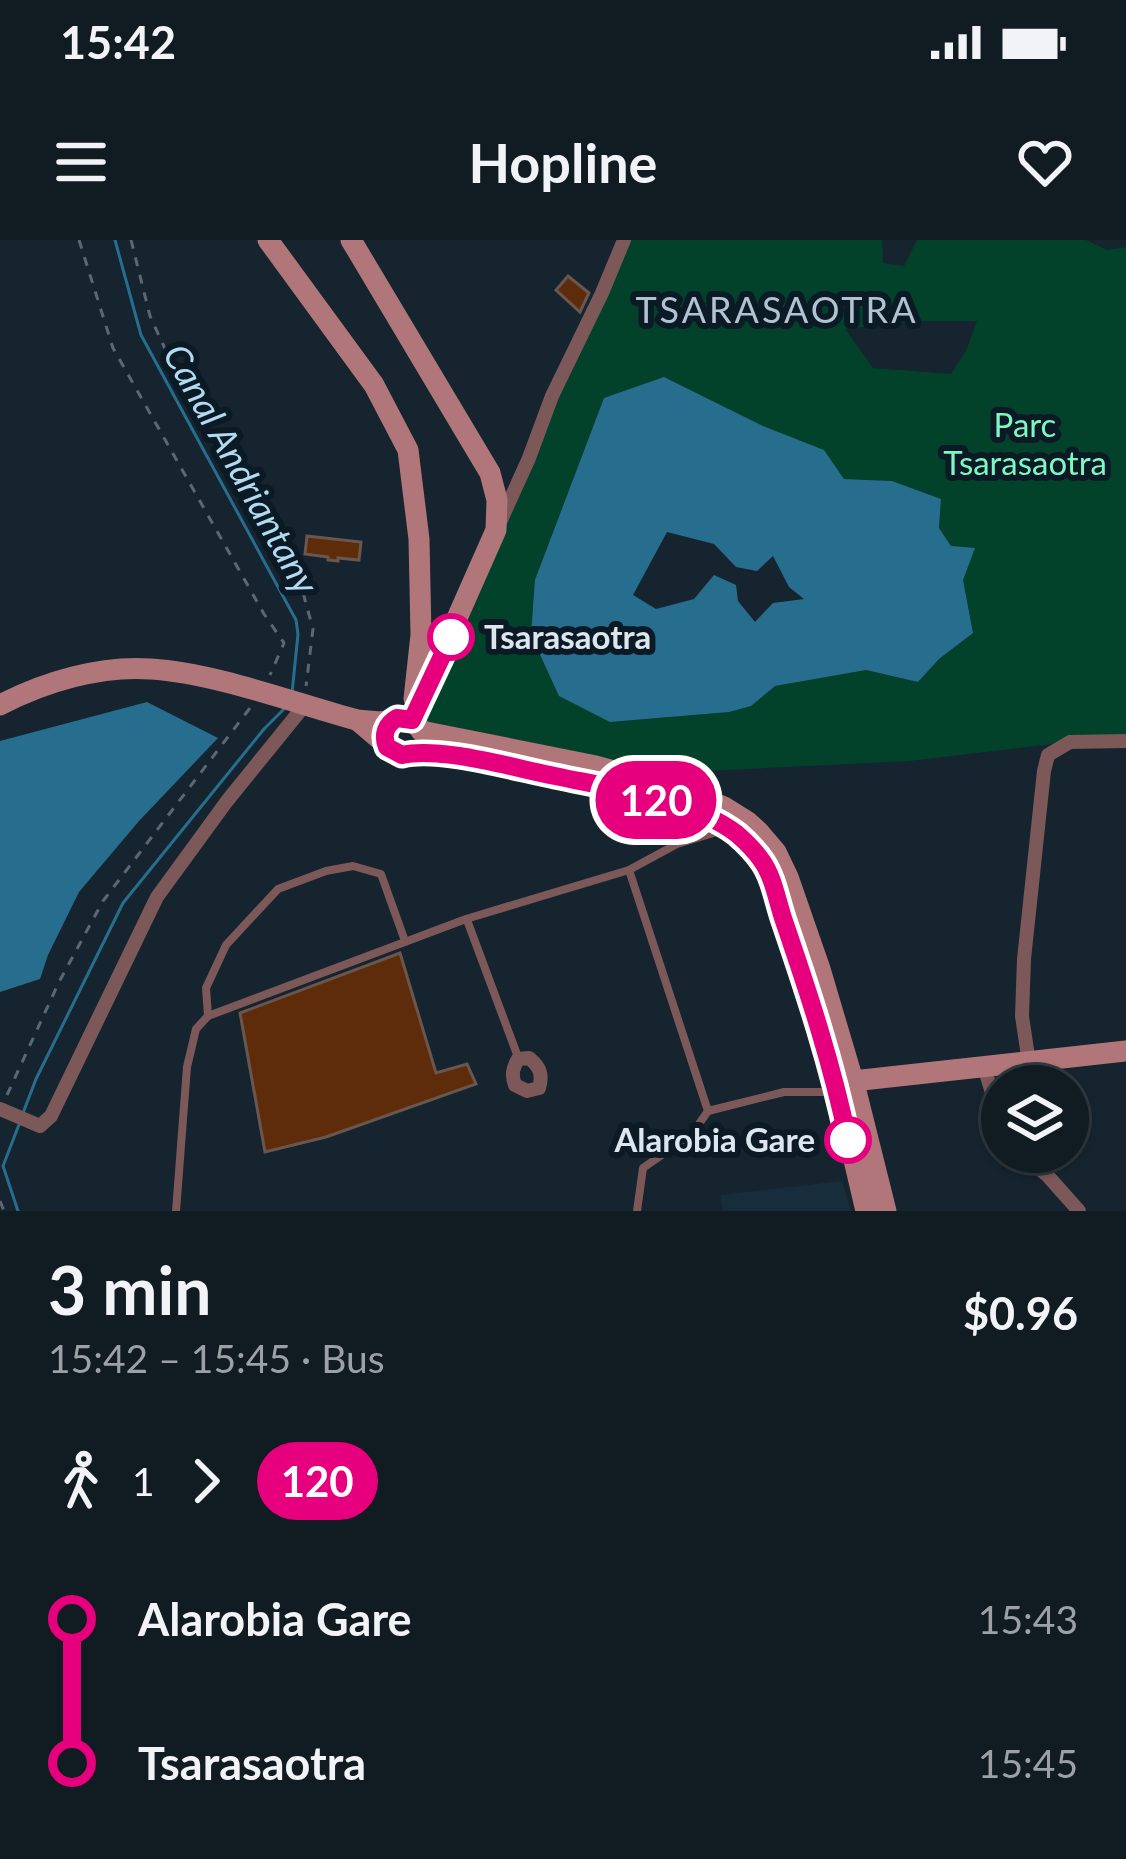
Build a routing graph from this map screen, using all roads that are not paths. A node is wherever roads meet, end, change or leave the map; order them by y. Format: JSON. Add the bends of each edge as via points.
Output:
{"nodes":[{"id":1,"x":268,"y":240,"type":"edge"},
{"id":2,"x":351,"y":240,"type":"edge"},
{"id":3,"x":624,"y":240,"type":"edge"},
{"id":4,"x":496,"y":530,"type":"junction"},
{"id":5,"x":419,"y":614,"type":"junction"},
{"id":6,"x":431,"y":653,"type":"junction"},
{"id":7,"x":0,"y":705,"type":"edge"},
{"id":8,"x":304,"y":706,"type":"junction"},
{"id":9,"x":405,"y":733,"type":"junction"},
{"id":10,"x":1126,"y":741,"type":"edge"},
{"id":11,"x":727,"y":829,"type":"junction"},
{"id":12,"x":629,"y":870,"type":"junction"},
{"id":13,"x":466,"y":919,"type":"junction"},
{"id":14,"x":405,"y":941,"type":"junction"},
{"id":15,"x":208,"y":1016,"type":"junction"},
{"id":16,"x":1126,"y":1052,"type":"edge"},
{"id":17,"x":518,"y":1059,"type":"dead end"},
{"id":18,"x":1029,"y":1063,"type":"junction"},
{"id":19,"x":1006,"y":1065,"type":"edge"},
{"id":20,"x":981,"y":1067,"type":"edge"},
{"id":21,"x":842,"y":1085,"type":"junction"},
{"id":22,"x":0,"y":1109,"type":"edge"},
{"id":23,"x":708,"y":1111,"type":"junction"},
{"id":24,"x":1045,"y":1173,"type":"edge"},
{"id":25,"x":176,"y":1211,"type":"edge"},
{"id":26,"x":637,"y":1211,"type":"edge"},
{"id":27,"x":866,"y":1211,"type":"edge"},
{"id":28,"x":886,"y":1211,"type":"edge"},
{"id":29,"x":1079,"y":1211,"type":"edge"}],
"edges":[{"from":1,"to":5,"type":"main road","via":[[374,385],[408,450]]},
{"from":2,"to":4,"type":"main road","via":[[490,473]]},
{"from":3,"to":4,"type":"street"},
{"from":4,"to":6,"type":"main road"},
{"from":5,"to":6,"type":"main road"},
{"from":5,"to":9,"type":"main road"},
{"from":6,"to":9,"type":"main road"},
{"from":7,"to":8,"type":"main road","via":[[54,683],[130,668]]},
{"from":8,"to":9,"type":"main road"},
{"from":8,"to":22,"type":"street","via":[[157,897],[51,1116],[40,1126]]},
{"from":9,"to":11,"type":"main road","via":[[442,754],[678,806]]},
{"from":9,"to":21,"type":"main road","via":[[620,772],[748,821],[788,877],[820,969]]},
{"from":10,"to":18,"type":"street","via":[[1070,742],[1048,755],[1024,959]]},
{"from":11,"to":12,"type":"lane"},
{"from":11,"to":21,"type":"main road","via":[[762,861],[772,883]]},
{"from":12,"to":13,"type":"lane"},
{"from":12,"to":23,"type":"lane"},
{"from":13,"to":14,"type":"lane"},
{"from":13,"to":17,"type":"lane"},
{"from":14,"to":15,"type":"lane"},
{"from":14,"to":15,"type":"lane","via":[[381,874],[353,866],[278,889],[226,945],[206,988]]},
{"from":15,"to":25,"type":"lane","via":[[196,1029],[187,1066]]},
{"from":16,"to":18,"type":"main road"},
{"from":18,"to":19,"type":"main road"},
{"from":20,"to":21,"type":"main road"},
{"from":21,"to":23,"type":"lane"},
{"from":21,"to":27,"type":"main road"},
{"from":21,"to":28,"type":"main road"},
{"from":23,"to":26,"type":"lane","via":[[692,1134],[643,1168]]},
{"from":24,"to":29,"type":"street"}]}
